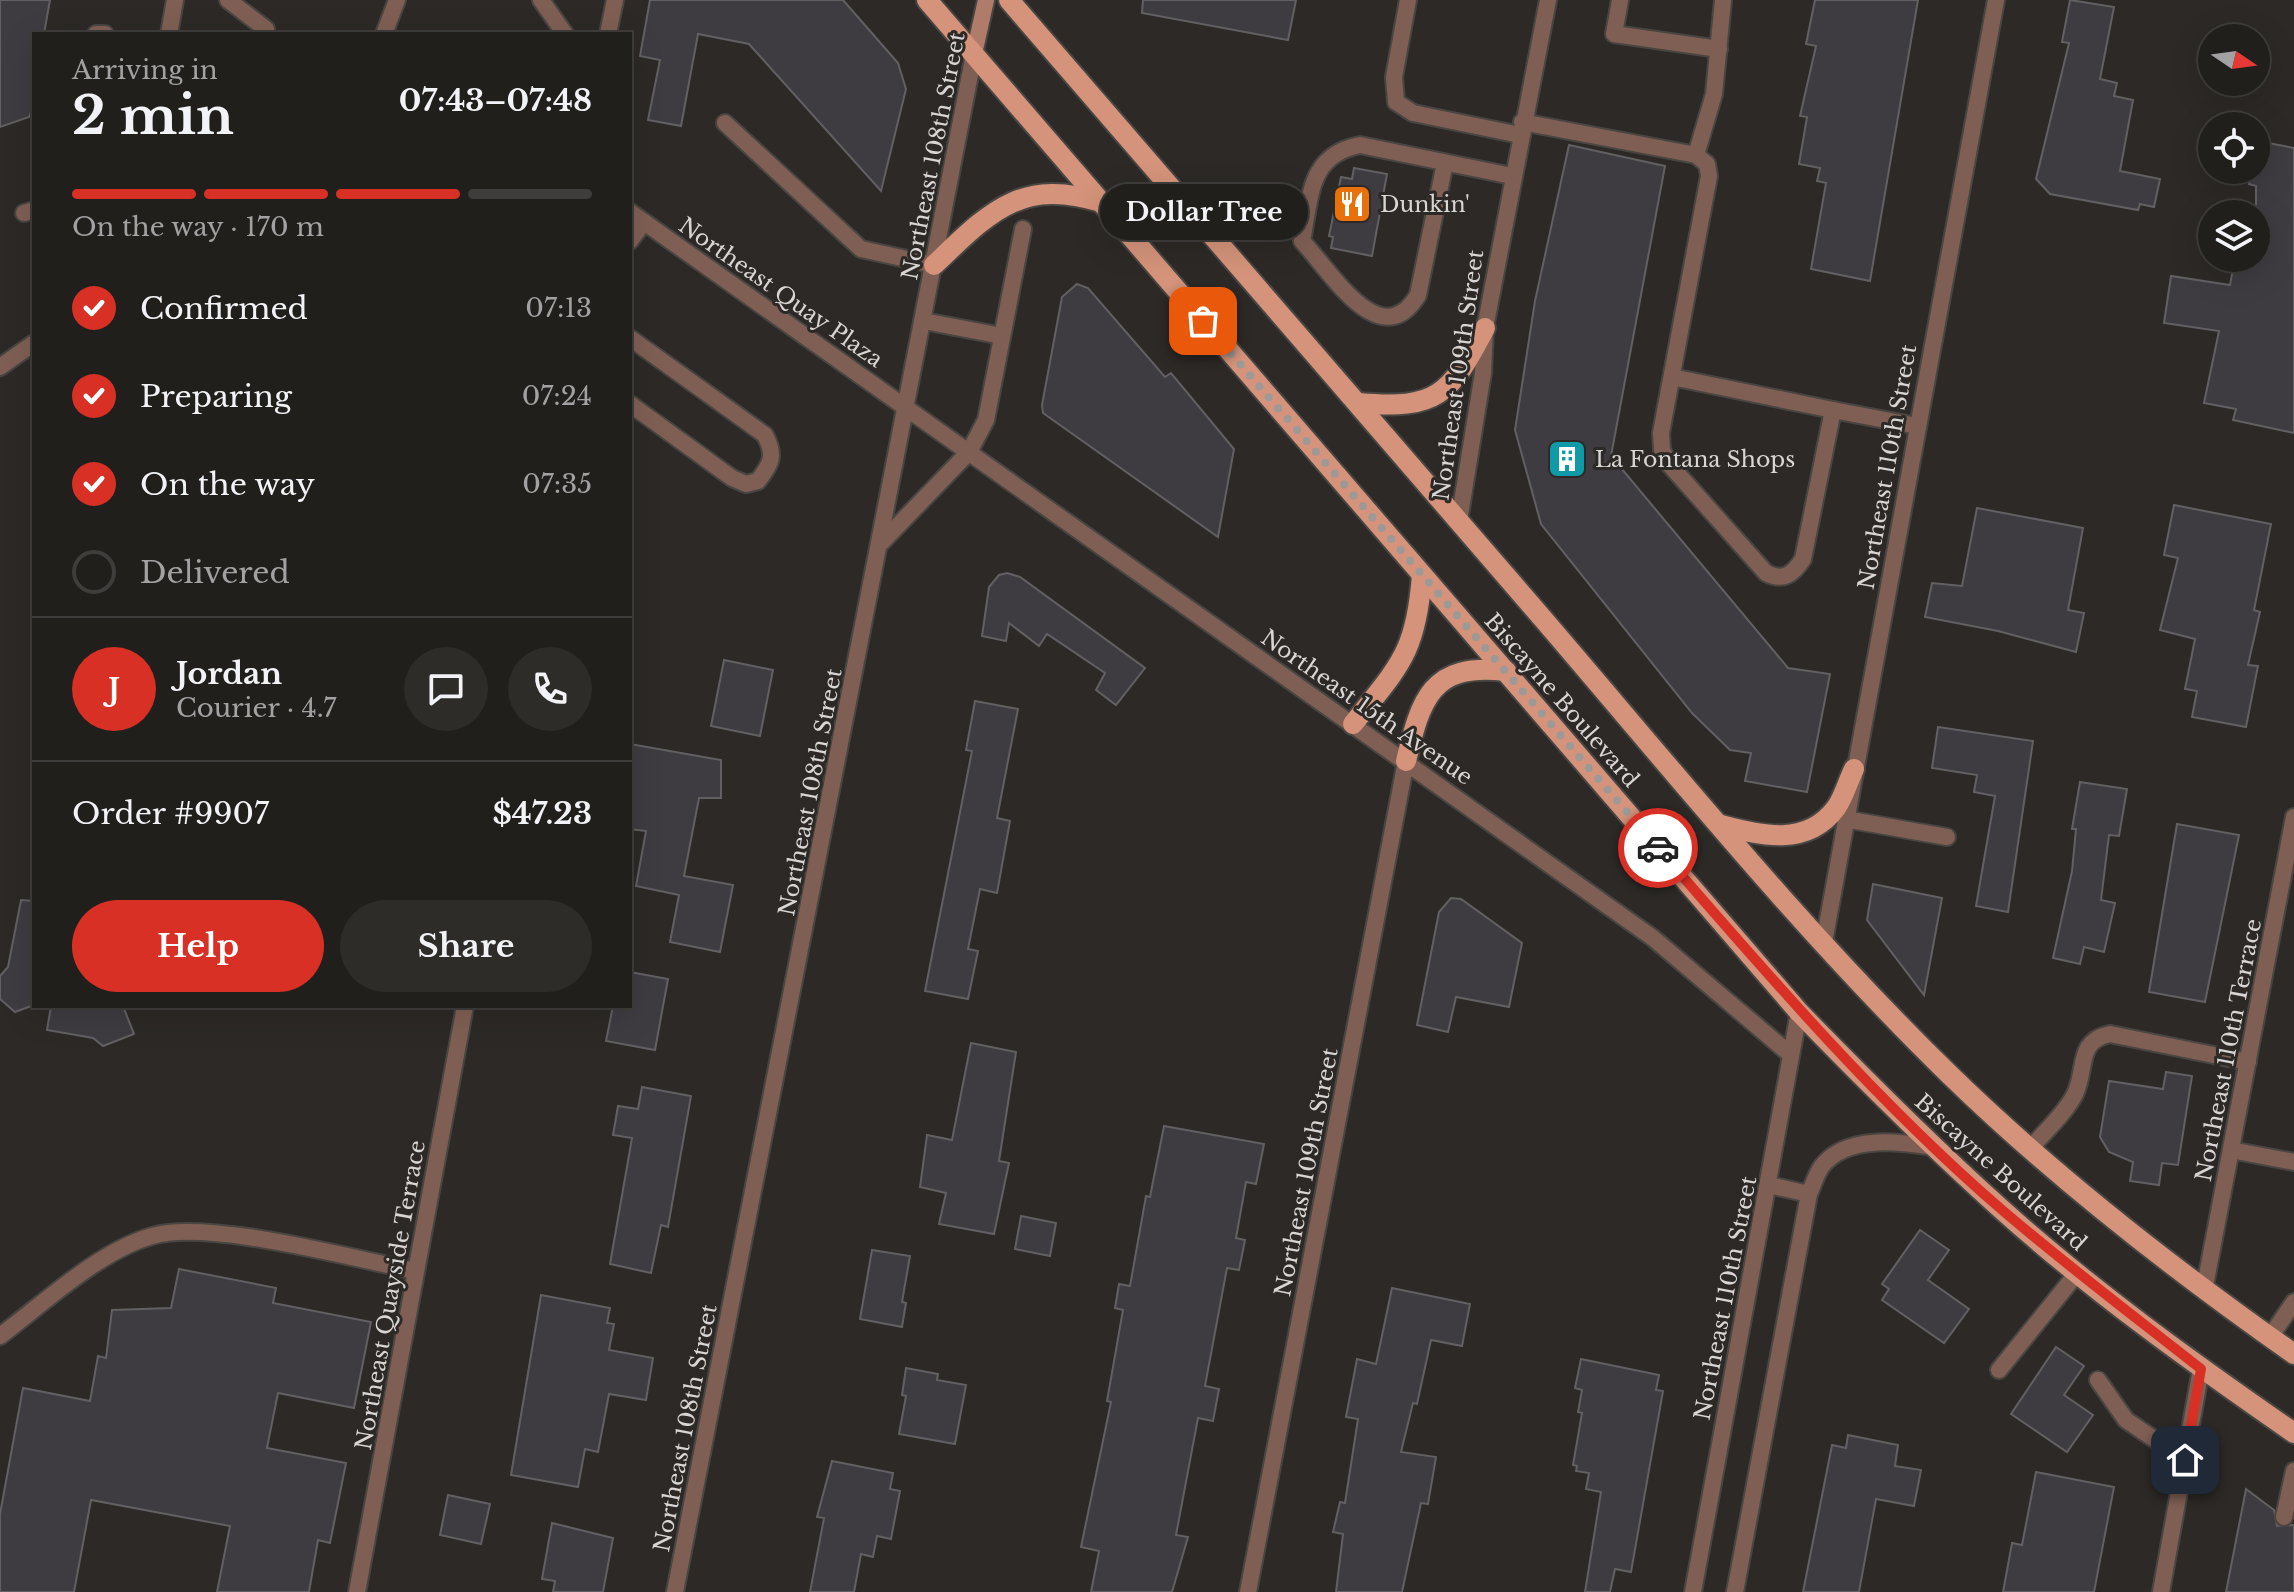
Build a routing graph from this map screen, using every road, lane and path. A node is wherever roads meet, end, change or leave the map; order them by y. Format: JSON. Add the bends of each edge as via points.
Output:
{"nodes":[{"id":1,"x":175,"y":0,"type":"edge"},
{"id":2,"x":228,"y":0,"type":"edge"},
{"id":3,"x":397,"y":0,"type":"edge"},
{"id":4,"x":541,"y":0,"type":"edge"},
{"id":5,"x":615,"y":0,"type":"edge"},
{"id":6,"x":927,"y":0,"type":"edge"},
{"id":7,"x":986,"y":0,"type":"edge"},
{"id":8,"x":1009,"y":0,"type":"edge"},
{"id":9,"x":1408,"y":0,"type":"edge"},
{"id":10,"x":1548,"y":0,"type":"edge"},
{"id":11,"x":1620,"y":0,"type":"edge"},
{"id":12,"x":1723,"y":0,"type":"edge"},
{"id":13,"x":1996,"y":0,"type":"edge"},
{"id":14,"x":266,"y":29,"type":"dead end"},
{"id":15,"x":169,"y":32,"type":"edge"},
{"id":16,"x":385,"y":32,"type":"edge"},
{"id":17,"x":564,"y":32,"type":"edge"},
{"id":18,"x":608,"y":32,"type":"edge"},
{"id":19,"x":1719,"y":49,"type":"junction"},
{"id":20,"x":974,"y":54,"type":"junction"},
{"id":21,"x":725,"y":123,"type":"dead end"},
{"id":22,"x":1521,"y":129,"type":"junction"},
{"id":23,"x":1696,"y":155,"type":"junction"},
{"id":24,"x":1445,"y":163,"type":"junction"},
{"id":25,"x":1512,"y":176,"type":"junction"},
{"id":26,"x":1101,"y":202,"type":"junction"},
{"id":27,"x":637,"y":217,"type":"edge"},
{"id":28,"x":1023,"y":229,"type":"dead end"},
{"id":29,"x":934,"y":265,"type":"junction"},
{"id":30,"x":924,"y":321,"type":"junction"},
{"id":31,"x":1485,"y":328,"type":"junction"},
{"id":32,"x":1002,"y":336,"type":"junction"},
{"id":33,"x":632,"y":339,"type":"edge"},
{"id":34,"x":32,"y":344,"type":"edge"},
{"id":35,"x":0,"y":367,"type":"edge"},
{"id":36,"x":1672,"y":377,"type":"junction"},
{"id":37,"x":1359,"y":403,"type":"junction"},
{"id":38,"x":632,"y":405,"type":"edge"},
{"id":39,"x":907,"y":408,"type":"junction"},
{"id":40,"x":1833,"y":410,"type":"junction"},
{"id":41,"x":1917,"y":426,"type":"junction"},
{"id":42,"x":969,"y":452,"type":"junction"},
{"id":43,"x":1459,"y":521,"type":"junction"},
{"id":44,"x":881,"y":544,"type":"junction"},
{"id":45,"x":1422,"y":575,"type":"junction"},
{"id":46,"x":1506,"y":671,"type":"junction"},
{"id":47,"x":1353,"y":724,"type":"junction"},
{"id":48,"x":1406,"y":761,"type":"junction"},
{"id":49,"x":1854,"y":769,"type":"junction"},
{"id":50,"x":2294,"y":817,"type":"edge"},
{"id":51,"x":1845,"y":819,"type":"junction"},
{"id":52,"x":1721,"y":825,"type":"junction"},
{"id":53,"x":1947,"y":837,"type":"dead end"},
{"id":54,"x":1824,"y":942,"type":"junction"},
{"id":55,"x":465,"y":1008,"type":"edge"},
{"id":56,"x":1799,"y":1012,"type":"junction"},
{"id":57,"x":1791,"y":1055,"type":"junction"},
{"id":58,"x":2248,"y":1062,"type":"junction"},
{"id":59,"x":1934,"y":1147,"type":"junction"},
{"id":60,"x":2030,"y":1149,"type":"junction"},
{"id":61,"x":2231,"y":1150,"type":"junction"},
{"id":62,"x":2294,"y":1162,"type":"edge"},
{"id":63,"x":1769,"y":1185,"type":"junction"},
{"id":64,"x":1809,"y":1194,"type":"junction"},
{"id":65,"x":416,"y":1271,"type":"junction"},
{"id":66,"x":2078,"y":1272,"type":"junction"},
{"id":67,"x":2204,"y":1291,"type":"junction"},
{"id":68,"x":2294,"y":1302,"type":"edge"},
{"id":69,"x":0,"y":1336,"type":"edge"},
{"id":70,"x":2270,"y":1337,"type":"junction"},
{"id":71,"x":2294,"y":1354,"type":"edge"},
{"id":72,"x":2201,"y":1369,"type":"junction"},
{"id":73,"x":1999,"y":1370,"type":"dead end"},
{"id":74,"x":2098,"y":1380,"type":"dead end"},
{"id":75,"x":2294,"y":1433,"type":"edge"},
{"id":76,"x":2185,"y":1460,"type":"junction"},
{"id":77,"x":2294,"y":1471,"type":"edge"},
{"id":78,"x":2284,"y":1517,"type":"dead end"},
{"id":79,"x":357,"y":1592,"type":"edge"},
{"id":80,"x":675,"y":1592,"type":"edge"},
{"id":81,"x":1248,"y":1592,"type":"edge"},
{"id":82,"x":1693,"y":1592,"type":"edge"},
{"id":83,"x":1735,"y":1592,"type":"edge"},
{"id":84,"x":2161,"y":1592,"type":"edge"}],
"edges":[{"from":1,"to":15,"type":"street"},
{"from":2,"to":14,"type":"street"},
{"from":3,"to":16,"type":"street"},
{"from":4,"to":17,"type":"street"},
{"from":5,"to":18,"type":"street"},
{"from":6,"to":20,"type":"main road","name":"Biscayne Boulevard"},
{"from":7,"to":20,"type":"street","name":"Northeast 108th Street"},
{"from":8,"to":37,"type":"main road","name":"Biscayne Boulevard"},
{"from":9,"to":22,"type":"street","via":[[1394,77],[1396,102],[1413,113]]},
{"from":10,"to":22,"type":"street","name":"Northeast 109th Street"},
{"from":11,"to":19,"type":"street","via":[[1614,34]]},
{"from":12,"to":19,"type":"street"},
{"from":13,"to":41,"type":"street","name":"Northeast 110th Street"},
{"from":19,"to":23,"type":"street","via":[[1714,94]]},
{"from":20,"to":26,"type":"main road","name":"Biscayne Boulevard"},
{"from":20,"to":29,"type":"street","name":"Northeast 108th Street"},
{"from":21,"to":29,"type":"street","via":[[861,249]]},
{"from":22,"to":23,"type":"street"},
{"from":22,"to":25,"type":"street","name":"Northeast 109th Street"},
{"from":23,"to":36,"type":"street","via":[[1707,164],[1709,176]]},
{"from":24,"to":24,"type":"street","via":[[1360,145],[1339,149],[1314,180],[1302,241],[1370,314],[1388,320],[1407,314],[1418,295]]},
{"from":24,"to":25,"type":"street"},
{"from":25,"to":31,"type":"street","name":"Northeast 109th Street"},
{"from":26,"to":29,"type":"main road","via":[[1055,193],[1021,196],[991,212]]},
{"from":26,"to":45,"type":"main road","name":"Biscayne Boulevard"},
{"from":27,"to":39,"type":"street","name":"Northeast Quay Plaza"},
{"from":28,"to":32,"type":"street"},
{"from":29,"to":30,"type":"street","name":"Northeast 108th Street"},
{"from":30,"to":32,"type":"street"},
{"from":30,"to":39,"type":"street","name":"Northeast 108th Street"},
{"from":31,"to":37,"type":"main road","via":[[1464,367],[1442,392],[1425,402]]},
{"from":31,"to":43,"type":"street","name":"Northeast 109th Street","via":[[1483,373]]},
{"from":32,"to":42,"type":"street","via":[[986,420]]},
{"from":33,"to":38,"type":"street","via":[[765,435],[772,463],[758,481],[746,484]]},
{"from":34,"to":35,"type":"street"},
{"from":36,"to":40,"type":"street"},
{"from":36,"to":40,"type":"street","via":[[1661,433],[1669,464],[1766,573],[1777,578],[1787,577],[1803,559]]},
{"from":37,"to":43,"type":"main road","name":"Biscayne Boulevard"},
{"from":39,"to":42,"type":"street","name":"Northeast 15th Avenue"},
{"from":39,"to":44,"type":"street","name":"Northeast 108th Street"},
{"from":40,"to":41,"type":"street"},
{"from":41,"to":49,"type":"street","name":"Northeast 110th Street"},
{"from":42,"to":44,"type":"street"},
{"from":42,"to":47,"type":"street","name":"Northeast 15th Avenue"},
{"from":43,"to":52,"type":"main road","name":"Biscayne Boulevard"},
{"from":44,"to":80,"type":"street","name":"Northeast 108th Street"},
{"from":45,"to":46,"type":"main road","name":"Biscayne Boulevard"},
{"from":45,"to":47,"type":"main road","via":[[1415,635],[1401,665]]},
{"from":46,"to":48,"type":"main road","via":[[1459,671],[1425,697]]},
{"from":46,"to":56,"type":"main road","name":"Biscayne Boulevard"},
{"from":47,"to":48,"type":"street","name":"Northeast 15th Avenue"},
{"from":48,"to":57,"type":"street","name":"Northeast 15th Avenue","via":[[1653,938]]},
{"from":48,"to":81,"type":"street","name":"Northeast 109th Street"},
{"from":49,"to":51,"type":"street","name":"Northeast 110th Street"},
{"from":49,"to":52,"type":"main road","via":[[1836,809],[1810,829],[1785,837]]},
{"from":50,"to":58,"type":"street","name":"Northeast 110th Terrace"},
{"from":51,"to":53,"type":"street"},
{"from":51,"to":54,"type":"street","name":"Northeast 110th Street"},
{"from":52,"to":54,"type":"main road","name":"Biscayne Boulevard"},
{"from":54,"to":60,"type":"main road","name":"Biscayne Boulevard","via":[[1950,1075]]},
{"from":55,"to":65,"type":"street","name":"Northeast Quayside Terrace"},
{"from":56,"to":57,"type":"street","name":"Northeast 110th Street"},
{"from":56,"to":59,"type":"main road","name":"Biscayne Boulevard"},
{"from":57,"to":63,"type":"street","name":"Northeast 110th Street"},
{"from":58,"to":60,"type":"street","via":[[2110,1034],[2095,1037],[2085,1049],[2075,1094]]},
{"from":58,"to":61,"type":"street","name":"Northeast 110th Terrace"},
{"from":59,"to":64,"type":"street","via":[[1876,1142],[1846,1149],[1823,1165]]},
{"from":59,"to":66,"type":"main road","name":"Biscayne Boulevard"},
{"from":60,"to":67,"type":"main road","name":"Biscayne Boulevard"},
{"from":61,"to":62,"type":"street"},
{"from":61,"to":67,"type":"street","name":"Northeast 110th Terrace"},
{"from":63,"to":64,"type":"street"},
{"from":63,"to":82,"type":"street","name":"Northeast 110th Street"},
{"from":64,"to":83,"type":"street"},
{"from":65,"to":69,"type":"street","via":[[257,1239],[154,1235],[115,1251]]},
{"from":65,"to":79,"type":"street","name":"Northeast Quayside Terrace"},
{"from":66,"to":72,"type":"main road","name":"Biscayne Boulevard"},
{"from":66,"to":73,"type":"street"},
{"from":67,"to":70,"type":"main road","name":"Biscayne Boulevard"},
{"from":68,"to":70,"type":"street"},
{"from":70,"to":71,"type":"main road","name":"Biscayne Boulevard"},
{"from":72,"to":75,"type":"main road","name":"Biscayne Boulevard"},
{"from":72,"to":76,"type":"street"},
{"from":74,"to":76,"type":"street","via":[[2126,1420]]},
{"from":76,"to":84,"type":"street"},
{"from":77,"to":78,"type":"street"}]}
